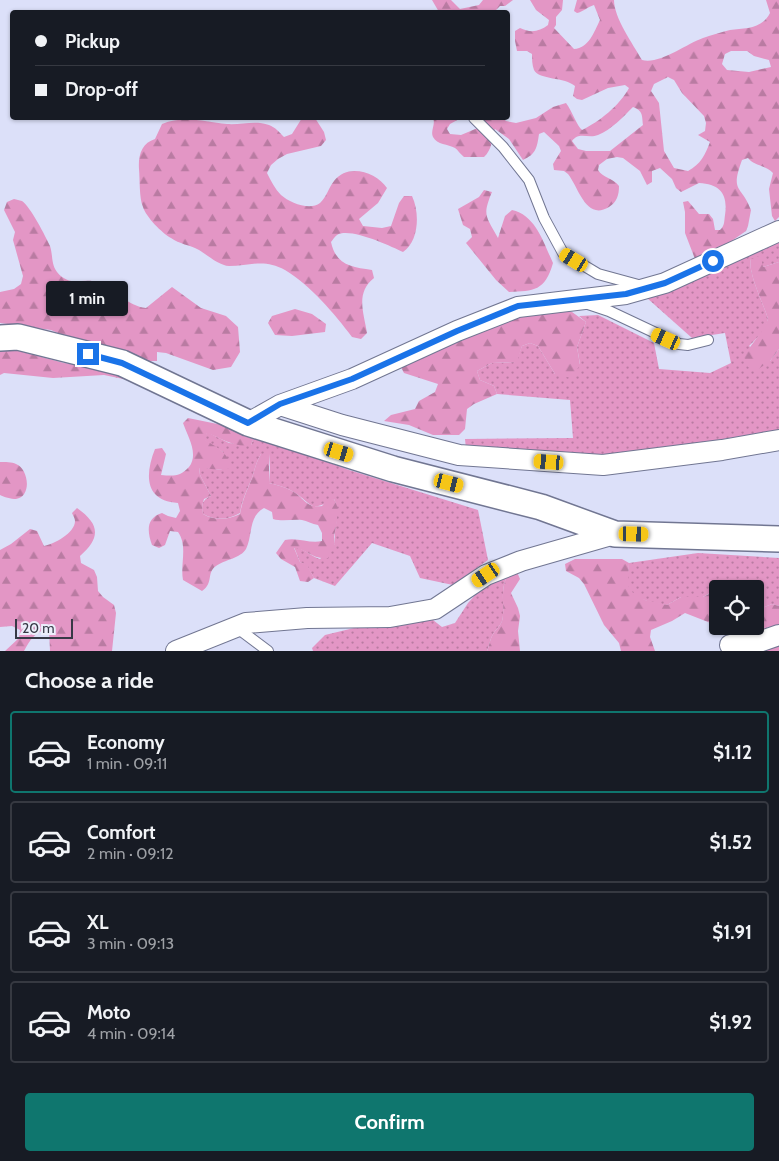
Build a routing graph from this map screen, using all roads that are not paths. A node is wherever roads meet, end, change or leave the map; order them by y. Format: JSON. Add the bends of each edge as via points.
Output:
{"nodes":[{"id":1,"x":476,"y":120,"type":"edge"},
{"id":2,"x":779,"y":232,"type":"edge"},
{"id":3,"x":647,"y":288,"type":"junction"},
{"id":4,"x":575,"y":299,"type":"junction"},
{"id":5,"x":0,"y":338,"type":"edge"},
{"id":6,"x":708,"y":340,"type":"dead end"},
{"id":7,"x":280,"y":404,"type":"junction"},
{"id":8,"x":248,"y":423,"type":"junction"},
{"id":9,"x":779,"y":440,"type":"edge"},
{"id":10,"x":615,"y":534,"type":"junction"},
{"id":11,"x":779,"y":539,"type":"edge"},
{"id":12,"x":236,"y":627,"type":"junction"},
{"id":13,"x":779,"y":635,"type":"edge"},
{"id":14,"x":730,"y":645,"type":"dead end"},
{"id":15,"x":176,"y":651,"type":"edge"},
{"id":16,"x":268,"y":651,"type":"edge"}],
"edges":[{"from":1,"to":3,"type":"lane","via":[[503,146],[529,180],[563,253],[598,274]]},
{"from":2,"to":3,"type":"street"},
{"from":3,"to":4,"type":"street","via":[[626,294]]},
{"from":4,"to":6,"type":"lane","via":[[679,344]]},
{"from":4,"to":7,"type":"street","via":[[518,306],[352,379]]},
{"from":5,"to":8,"type":"street","via":[[18,337],[122,363]]},
{"from":7,"to":8,"type":"street"},
{"from":7,"to":9,"type":"street","via":[[342,425],[468,456],[603,465]]},
{"from":8,"to":10,"type":"street","via":[[393,469],[541,507]]},
{"from":10,"to":11,"type":"street"},
{"from":10,"to":12,"type":"street","via":[[521,561],[486,575],[435,609],[390,617],[307,618],[246,623]]},
{"from":12,"to":15,"type":"street"},
{"from":12,"to":16,"type":"lane"},
{"from":13,"to":14,"type":"street","via":[[753,644]]}]}
